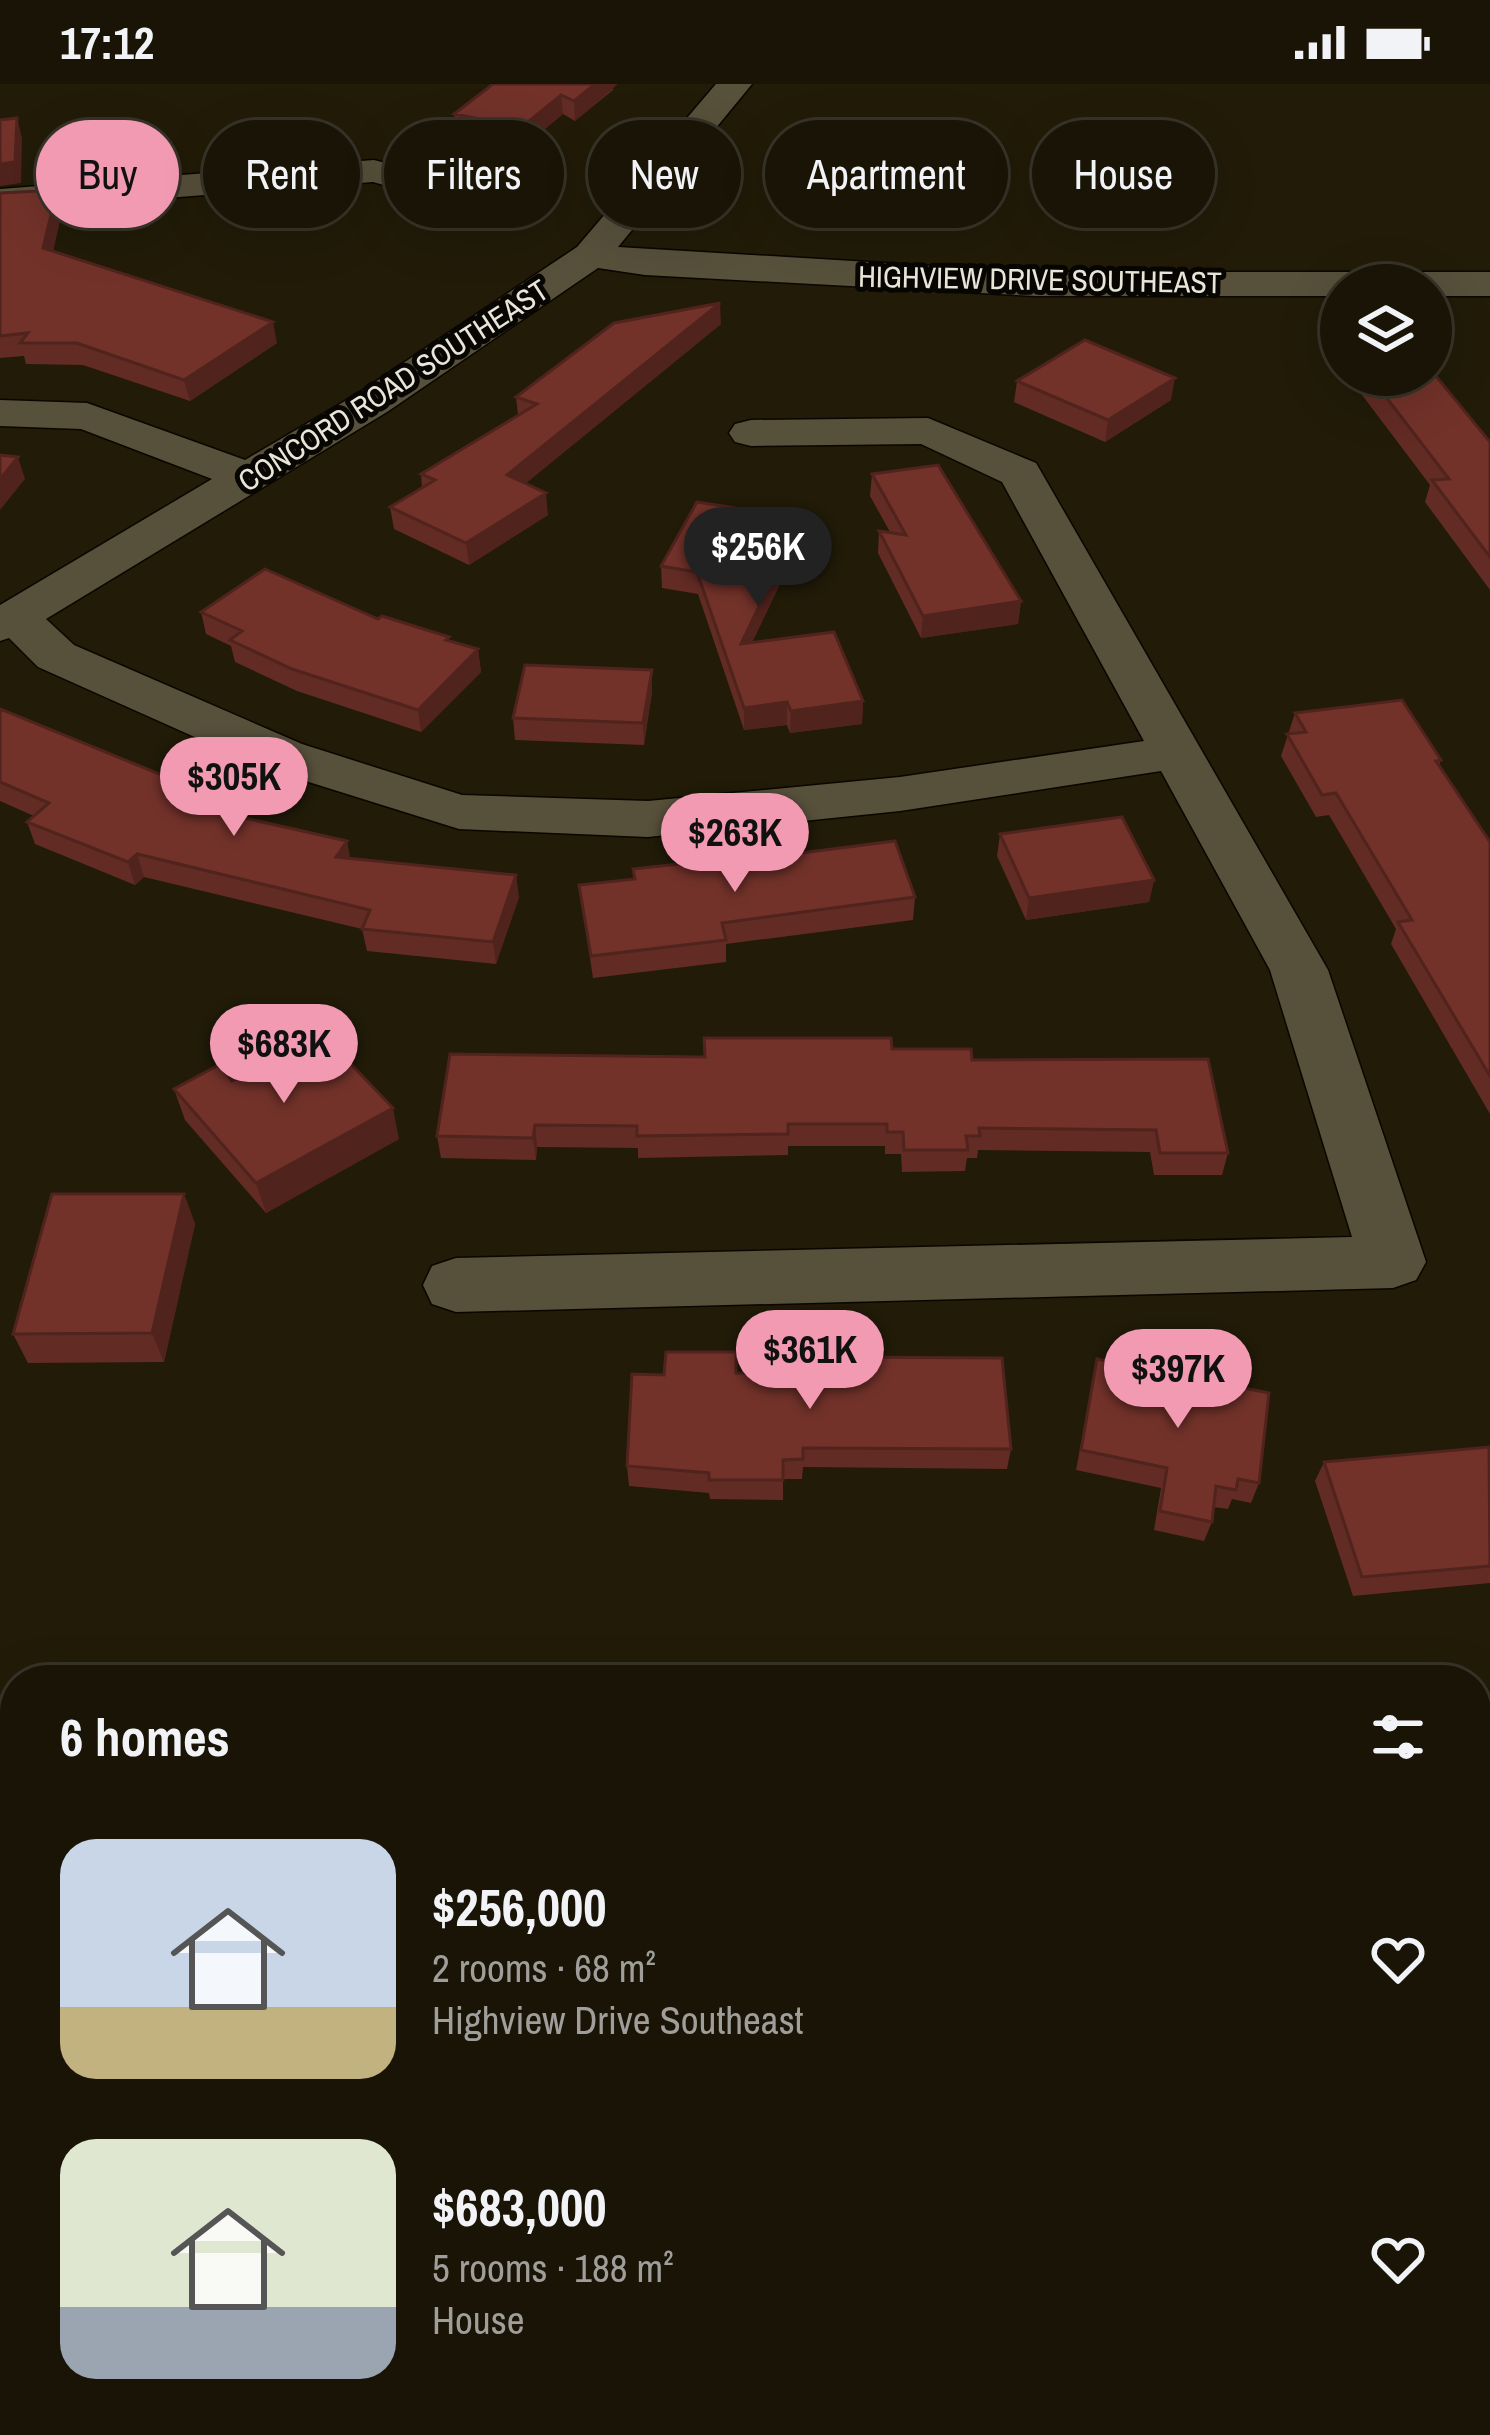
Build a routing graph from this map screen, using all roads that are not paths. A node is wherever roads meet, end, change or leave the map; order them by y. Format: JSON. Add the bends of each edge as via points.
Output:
{"nodes":[{"id":1,"x":735,"y":84,"type":"edge"},
{"id":2,"x":384,"y":174,"type":"edge"},
{"id":3,"x":0,"y":200,"type":"edge"},
{"id":4,"x":591,"y":255,"type":"junction"},
{"id":5,"x":1490,"y":284,"type":"edge"},
{"id":6,"x":0,"y":413,"type":"edge"},
{"id":7,"x":751,"y":434,"type":"dead end"},
{"id":8,"x":250,"y":478,"type":"junction"},
{"id":9,"x":7,"y":622,"type":"edge"},
{"id":10,"x":1174,"y":753,"type":"junction"},
{"id":11,"x":456,"y":1285,"type":"dead end"}],
"edges":[{"from":1,"to":4,"type":"street","name":"CONCORD ROAD SOUTHEAST"},
{"from":2,"to":3,"type":"street"},
{"from":4,"to":5,"type":"street","name":"HIGHVIEW DRIVE SOUTHEAST","via":[[1036,284]]},
{"from":4,"to":8,"type":"street","name":"CONCORD ROAD SOUTHEAST"},
{"from":6,"to":8,"type":"street","via":[[87,416]]},
{"from":7,"to":10,"type":"street","via":[[928,431],[1020,472]]},
{"from":8,"to":9,"type":"street","name":"CONCORD ROAD SOUTHEAST"},
{"from":9,"to":10,"type":"street","via":[[56,656],[283,756],[459,812],[647,819],[900,794]]},
{"from":10,"to":11,"type":"street","via":[[1299,970],[1393,1262]]}]}
